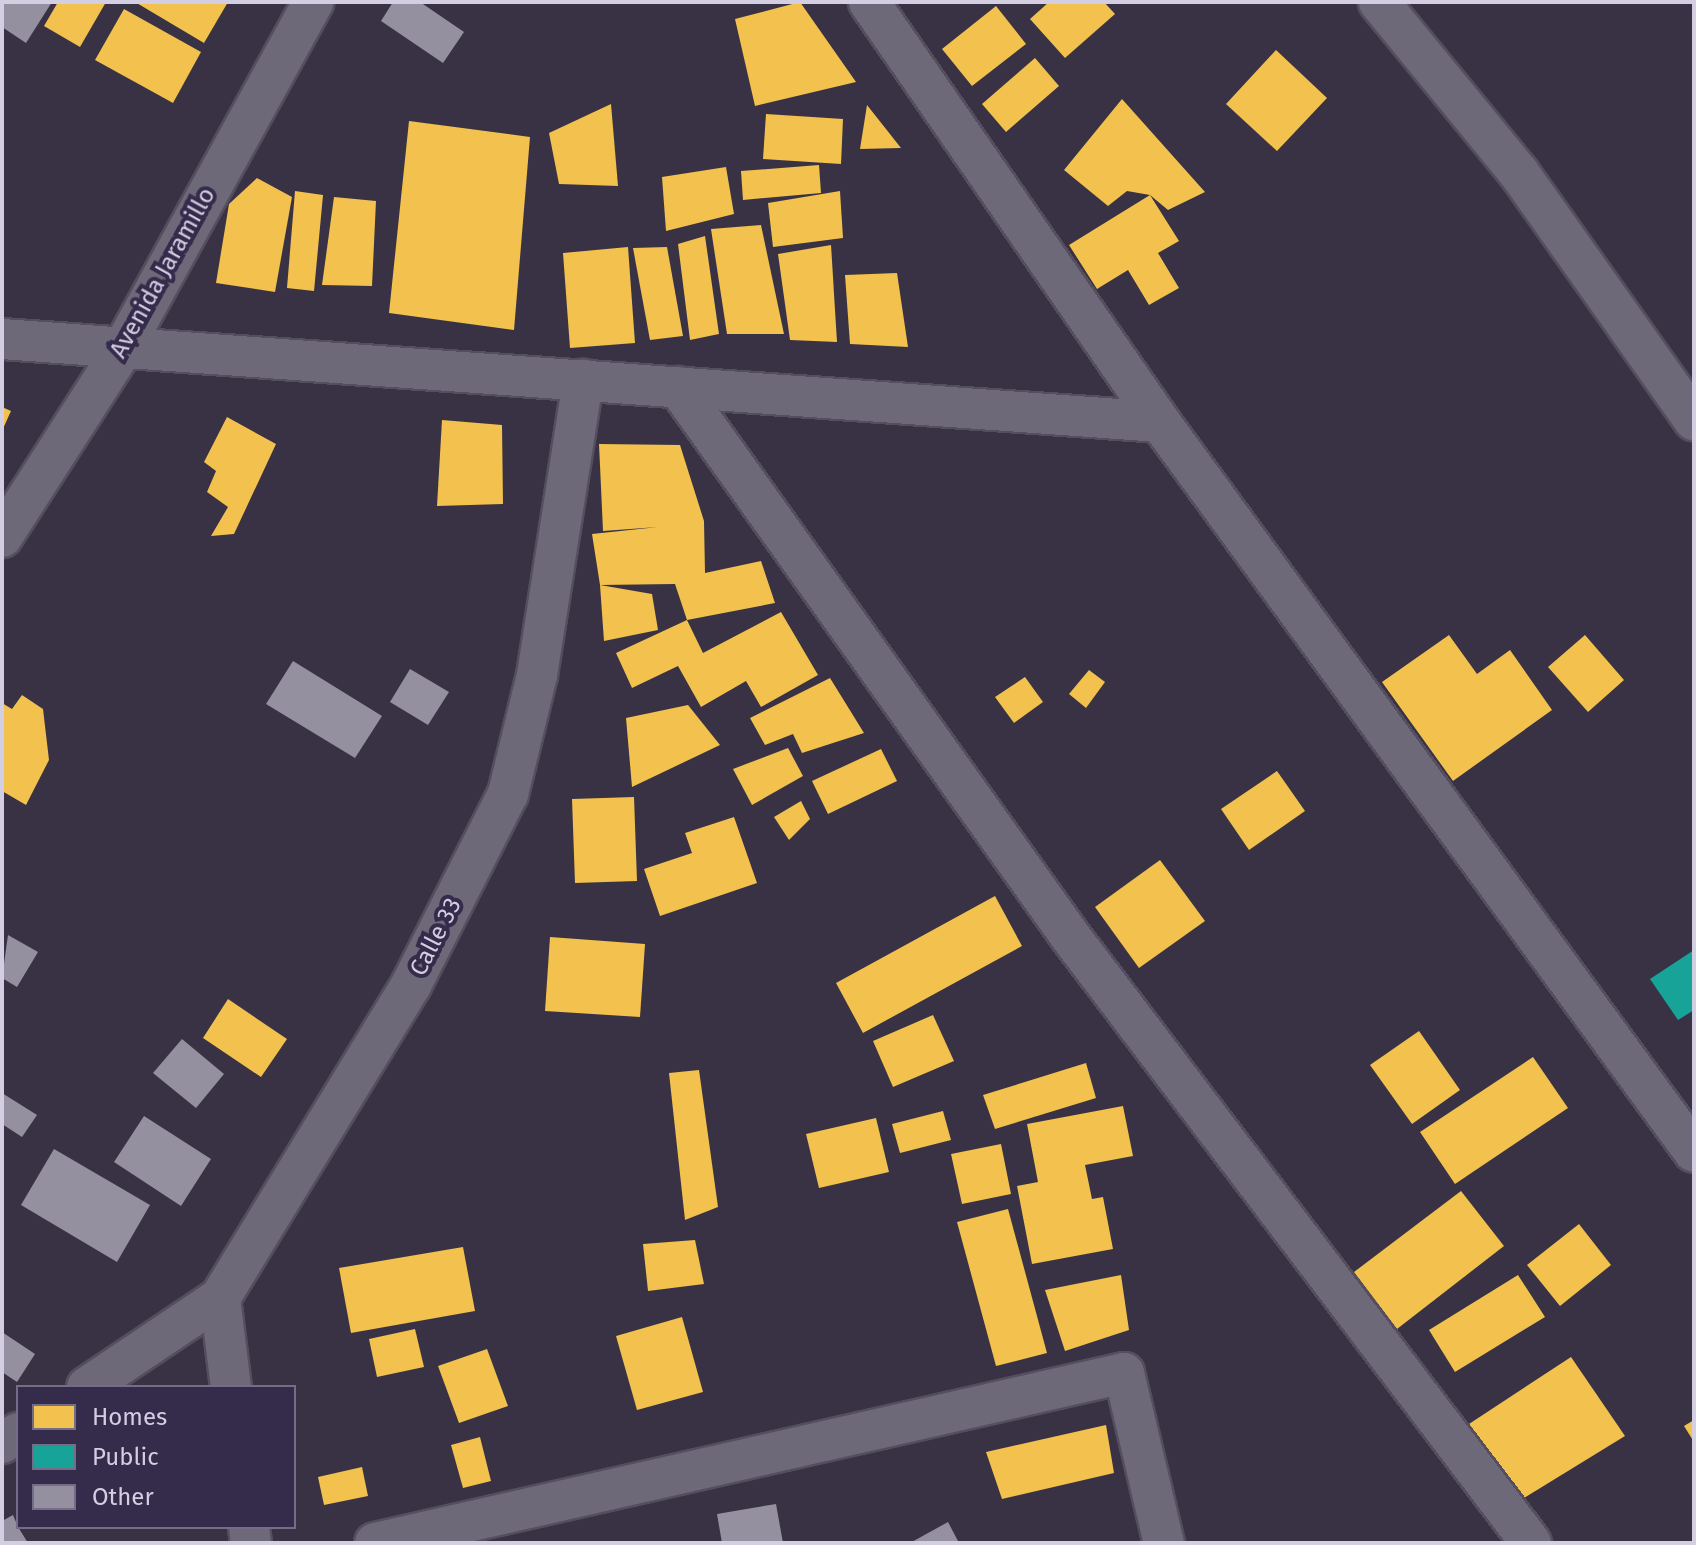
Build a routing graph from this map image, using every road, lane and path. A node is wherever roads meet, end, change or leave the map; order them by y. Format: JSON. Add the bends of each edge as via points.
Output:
{"nodes":[{"id":1,"x":313,"y":2,"type":"edge"},
{"id":2,"x":869,"y":2,"type":"edge"},
{"id":3,"x":1379,"y":2,"type":"edge"},
{"id":4,"x":2,"y":339,"type":"edge"},
{"id":5,"x":122,"y":350,"type":"junction"},
{"id":6,"x":583,"y":380,"type":"junction"},
{"id":7,"x":678,"y":387,"type":"junction"},
{"id":8,"x":1694,"y":420,"type":"edge"},
{"id":9,"x":1160,"y":422,"type":"junction"},
{"id":10,"x":2,"y":537,"type":"edge"},
{"id":11,"x":1694,"y":1152,"type":"edge"},
{"id":12,"x":220,"y":1298,"type":"junction"},
{"id":13,"x":90,"y":1385,"type":"edge"},
{"id":14,"x":231,"y":1385,"type":"edge"},
{"id":15,"x":375,"y":1543,"type":"edge"},
{"id":16,"x":1164,"y":1543,"type":"edge"},
{"id":17,"x":1531,"y":1543,"type":"edge"}],
"edges":[{"from":1,"to":5,"type":"street","name":"Avenida Jaramillo"},
{"from":2,"to":9,"type":"street"},
{"from":3,"to":8,"type":"street","via":[[1519,173]]},
{"from":4,"to":5,"type":"street"},
{"from":5,"to":6,"type":"street"},
{"from":5,"to":10,"type":"street","name":"Avenida Jaramillo"},
{"from":6,"to":7,"type":"street"},
{"from":6,"to":12,"type":"street","name":"Calle 33","via":[[537,675],[508,794],[411,985]]},
{"from":7,"to":9,"type":"street"},
{"from":7,"to":17,"type":"street","via":[[1070,936]]},
{"from":9,"to":11,"type":"street"},
{"from":12,"to":13,"type":"street","name":"Calle 33"},
{"from":12,"to":14,"type":"street"},
{"from":15,"to":16,"type":"street","via":[[1124,1373]]}]}
